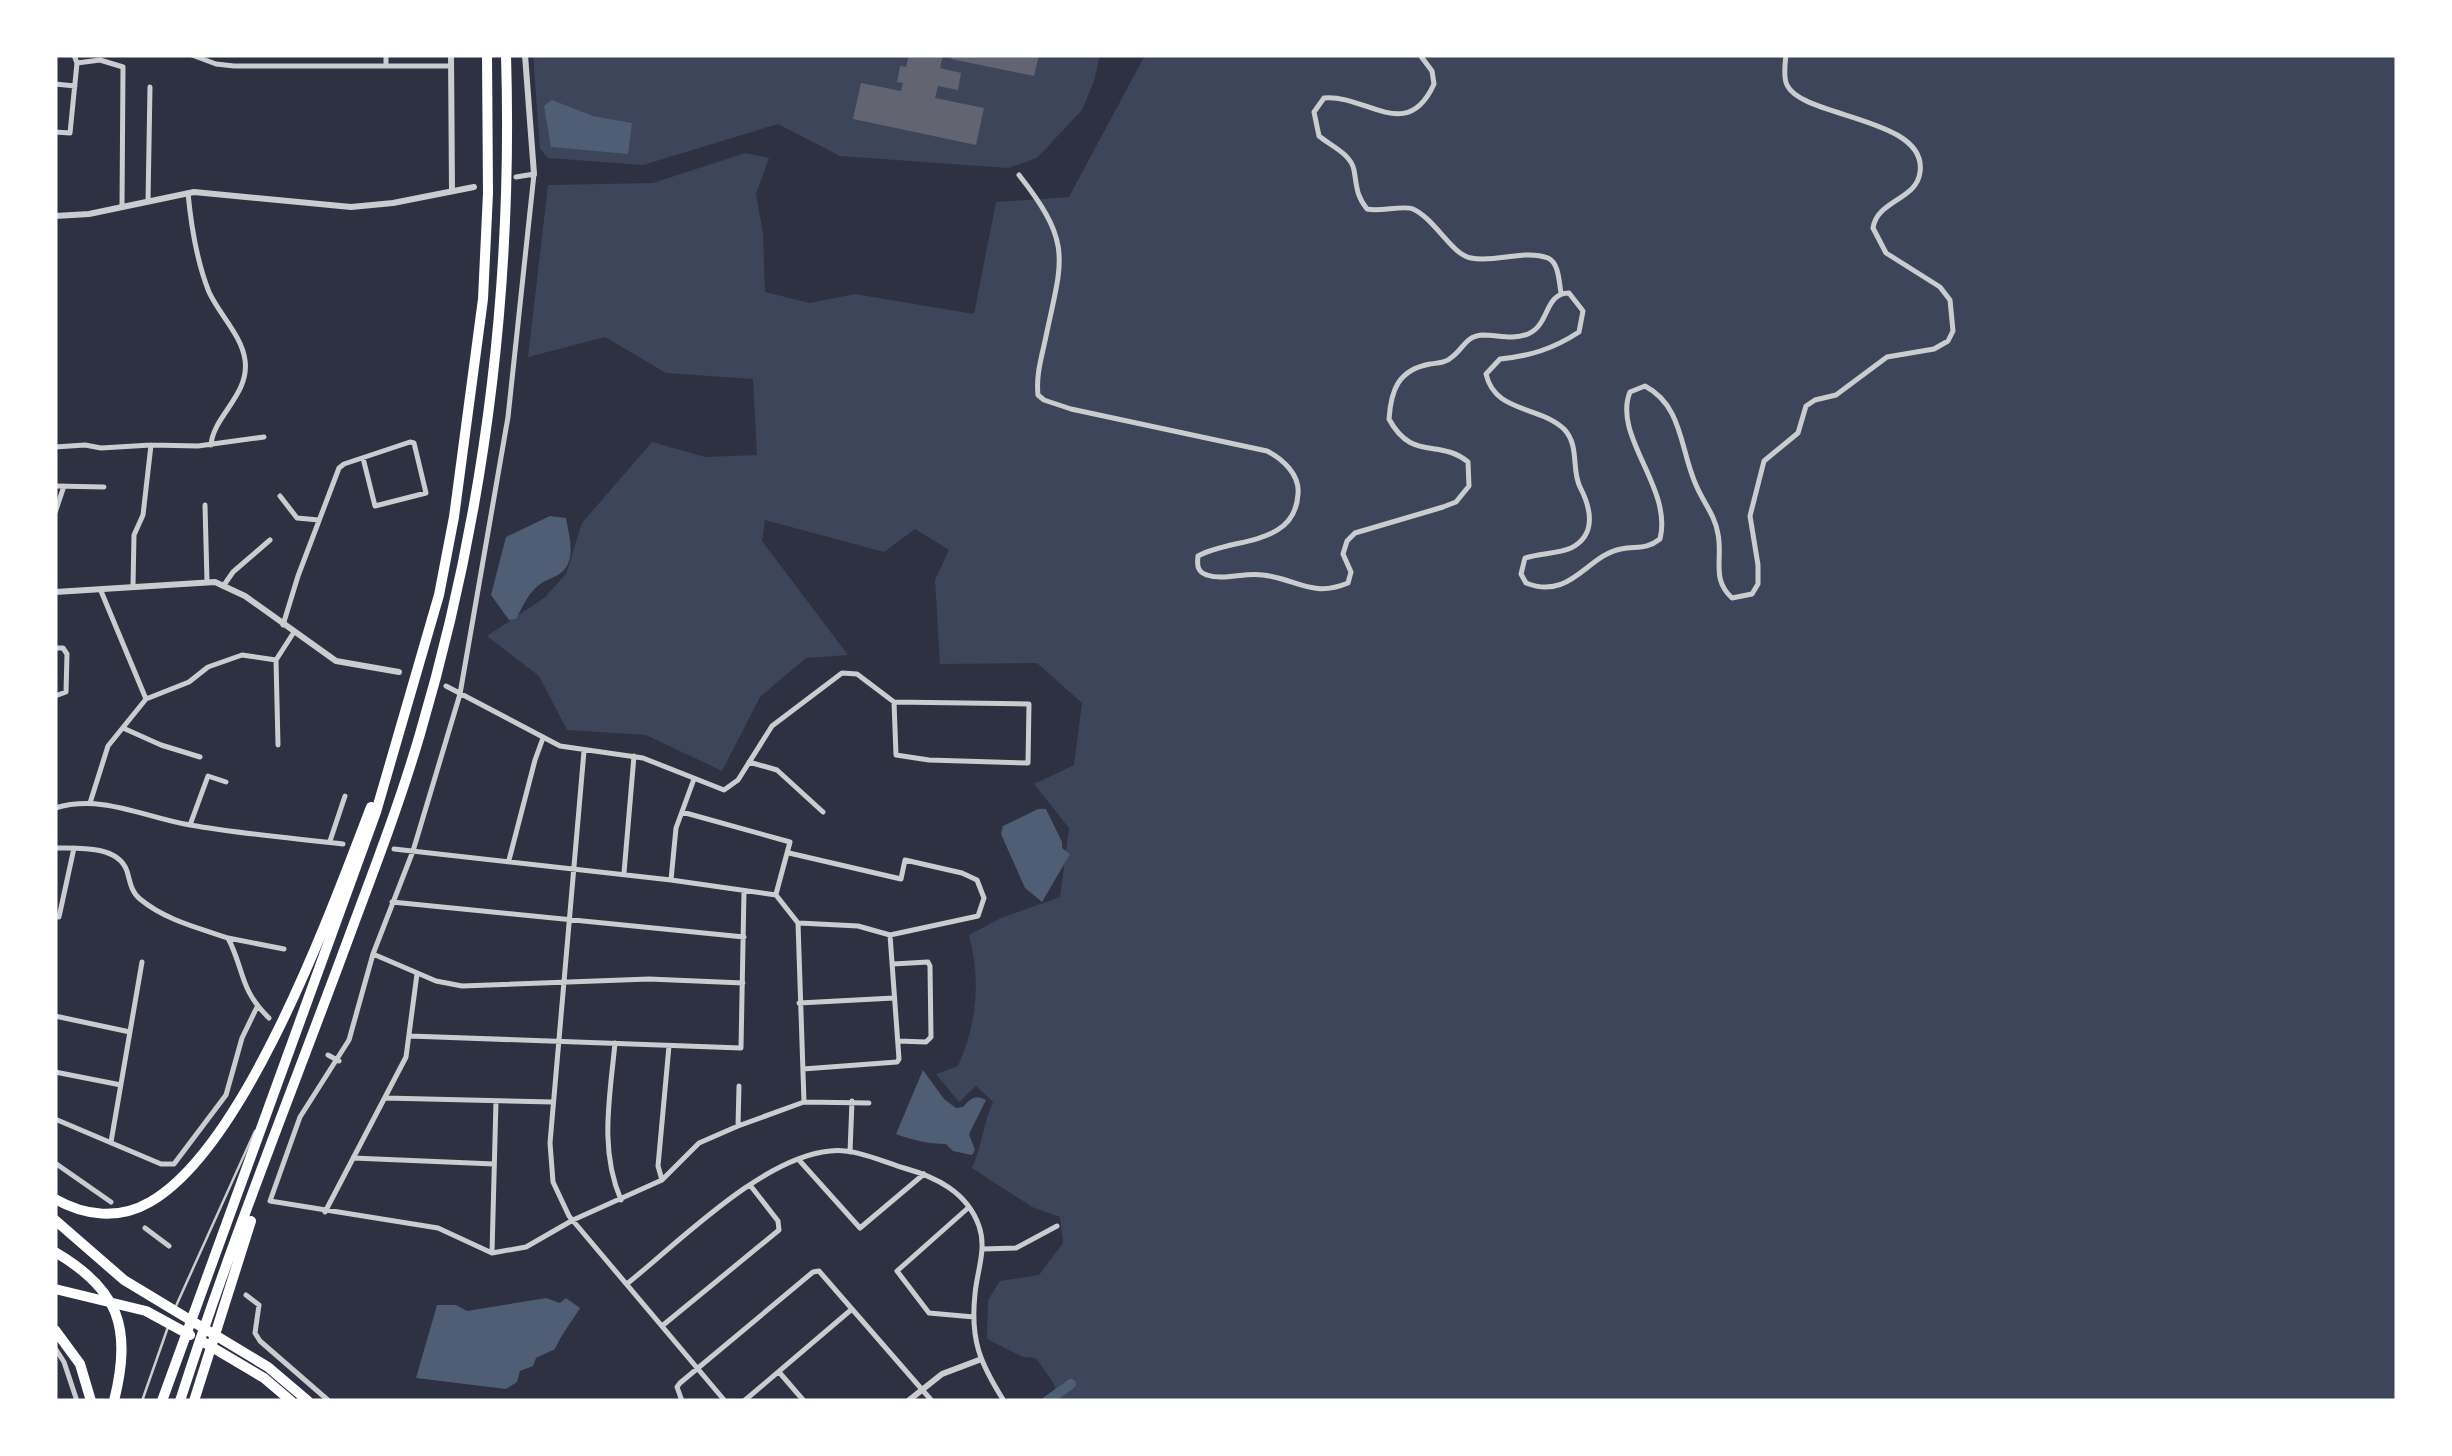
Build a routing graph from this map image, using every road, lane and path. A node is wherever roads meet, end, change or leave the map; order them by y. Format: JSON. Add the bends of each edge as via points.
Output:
{"nodes":[{"id":1,"x":74,"y":55,"type":"edge"},
{"id":2,"x":192,"y":55,"type":"edge"},
{"id":3,"x":386,"y":55,"type":"edge"},
{"id":4,"x":451,"y":55,"type":"edge"},
{"id":5,"x":487,"y":55,"type":"edge"},
{"id":6,"x":506,"y":55,"type":"edge"},
{"id":7,"x":525,"y":55,"type":"edge"},
{"id":8,"x":1420,"y":55,"type":"edge"},
{"id":9,"x":1786,"y":55,"type":"edge"},
{"id":10,"x":78,"y":62,"type":"junction"},
{"id":11,"x":386,"y":65,"type":"junction"},
{"id":12,"x":452,"y":66,"type":"junction"},
{"id":13,"x":55,"y":84,"type":"edge"},
{"id":14,"x":75,"y":86,"type":"junction"},
{"id":15,"x":150,"y":87,"type":"dead end"},
{"id":16,"x":55,"y":132,"type":"edge"},
{"id":17,"x":534,"y":174,"type":"junction"},
{"id":18,"x":1020,"y":175,"type":"dead end"},
{"id":19,"x":516,"y":178,"type":"dead end"},
{"id":20,"x":474,"y":186,"type":"dead end"},
{"id":21,"x":452,"y":190,"type":"junction"},
{"id":22,"x":188,"y":193,"type":"junction"},
{"id":23,"x":148,"y":202,"type":"junction"},
{"id":24,"x":122,"y":208,"type":"junction"},
{"id":25,"x":55,"y":216,"type":"edge"},
{"id":26,"x":1561,"y":293,"type":"junction"},
{"id":27,"x":264,"y":437,"type":"dead end"},
{"id":28,"x":151,"y":444,"type":"junction"},
{"id":29,"x":211,"y":445,"type":"junction"},
{"id":30,"x":55,"y":447,"type":"edge"},
{"id":31,"x":363,"y":458,"type":"junction"},
{"id":32,"x":55,"y":486,"type":"edge"},
{"id":33,"x":64,"y":486,"type":"junction"},
{"id":34,"x":104,"y":487,"type":"dead end"},
{"id":35,"x":280,"y":496,"type":"dead end"},
{"id":36,"x":205,"y":505,"type":"dead end"},
{"id":37,"x":55,"y":513,"type":"edge"},
{"id":38,"x":319,"y":520,"type":"junction"},
{"id":39,"x":270,"y":540,"type":"dead end"},
{"id":40,"x":207,"y":581,"type":"junction"},
{"id":41,"x":224,"y":584,"type":"junction"},
{"id":42,"x":133,"y":590,"type":"junction"},
{"id":43,"x":100,"y":591,"type":"junction"},
{"id":44,"x":55,"y":592,"type":"edge"},
{"id":45,"x":439,"y":595,"type":"junction"},
{"id":46,"x":284,"y":625,"type":"junction"},
{"id":47,"x":294,"y":632,"type":"junction"},
{"id":48,"x":55,"y":648,"type":"edge"},
{"id":49,"x":276,"y":660,"type":"junction"},
{"id":50,"x":399,"y":672,"type":"dead end"},
{"id":51,"x":446,"y":686,"type":"dead end"},
{"id":52,"x":460,"y":694,"type":"junction"},
{"id":53,"x":55,"y":696,"type":"edge"},
{"id":54,"x":146,"y":700,"type":"junction"},
{"id":55,"x":894,"y":702,"type":"junction"},
{"id":56,"x":122,"y":728,"type":"junction"},
{"id":57,"x":544,"y":738,"type":"junction"},
{"id":58,"x":278,"y":746,"type":"dead end"},
{"id":59,"x":584,"y":751,"type":"junction"},
{"id":60,"x":634,"y":756,"type":"junction"},
{"id":61,"x":200,"y":757,"type":"dead end"},
{"id":62,"x":749,"y":762,"type":"junction"},
{"id":63,"x":694,"y":779,"type":"junction"},
{"id":64,"x":226,"y":782,"type":"dead end"},
{"id":65,"x":345,"y":796,"type":"dead end"},
{"id":66,"x":90,"y":803,"type":"junction"},
{"id":67,"x":55,"y":808,"type":"edge"},
{"id":68,"x":682,"y":812,"type":"junction"},
{"id":69,"x":822,"y":812,"type":"dead end"},
{"id":70,"x":190,"y":825,"type":"junction"},
{"id":71,"x":330,"y":842,"type":"junction"},
{"id":72,"x":343,"y":844,"type":"dead end"},
{"id":73,"x":55,"y":848,"type":"edge"},
{"id":74,"x":74,"y":848,"type":"junction"},
{"id":75,"x":394,"y":849,"type":"dead end"},
{"id":76,"x":412,"y":851,"type":"junction"},
{"id":77,"x":788,"y":853,"type":"junction"},
{"id":78,"x":509,"y":861,"type":"junction"},
{"id":79,"x":574,"y":868,"type":"junction"},
{"id":80,"x":624,"y":874,"type":"junction"},
{"id":81,"x":672,"y":880,"type":"junction"},
{"id":82,"x":744,"y":892,"type":"junction"},
{"id":83,"x":776,"y":895,"type":"junction"},
{"id":84,"x":392,"y":902,"type":"junction"},
{"id":85,"x":55,"y":916,"type":"edge"},
{"id":86,"x":569,"y":921,"type":"junction"},
{"id":87,"x":798,"y":922,"type":"junction"},
{"id":88,"x":890,"y":935,"type":"junction"},
{"id":89,"x":744,"y":937,"type":"junction"},
{"id":90,"x":228,"y":938,"type":"junction"},
{"id":91,"x":284,"y":949,"type":"dead end"},
{"id":92,"x":372,"y":954,"type":"junction"},
{"id":93,"x":142,"y":962,"type":"dead end"},
{"id":94,"x":892,"y":964,"type":"junction"},
{"id":95,"x":416,"y":974,"type":"junction"},
{"id":96,"x":743,"y":983,"type":"junction"},
{"id":97,"x":564,"y":984,"type":"junction"},
{"id":98,"x":894,"y":998,"type":"junction"},
{"id":99,"x":799,"y":1002,"type":"junction"},
{"id":100,"x":257,"y":1006,"type":"junction"},
{"id":101,"x":55,"y":1016,"type":"edge"},
{"id":102,"x":269,"y":1018,"type":"dead end"},
{"id":103,"x":130,"y":1032,"type":"junction"},
{"id":104,"x":410,"y":1036,"type":"junction"},
{"id":105,"x":898,"y":1040,"type":"junction"},
{"id":106,"x":558,"y":1042,"type":"junction"},
{"id":107,"x":614,"y":1044,"type":"junction"},
{"id":108,"x":669,"y":1046,"type":"junction"},
{"id":109,"x":328,"y":1055,"type":"dead end"},
{"id":110,"x":339,"y":1061,"type":"junction"},
{"id":111,"x":803,"y":1069,"type":"junction"},
{"id":112,"x":55,"y":1072,"type":"edge"},
{"id":113,"x":276,"y":1084,"type":"junction"},
{"id":114,"x":122,"y":1085,"type":"junction"},
{"id":115,"x":739,"y":1086,"type":"dead end"},
{"id":116,"x":384,"y":1098,"type":"junction"},
{"id":117,"x":496,"y":1101,"type":"junction"},
{"id":118,"x":852,"y":1101,"type":"junction"},
{"id":119,"x":553,"y":1102,"type":"junction"},
{"id":120,"x":804,"y":1102,"type":"junction"},
{"id":121,"x":869,"y":1103,"type":"dead end"},
{"id":122,"x":55,"y":1119,"type":"edge"},
{"id":123,"x":738,"y":1126,"type":"junction"},
{"id":124,"x":111,"y":1142,"type":"junction"},
{"id":125,"x":850,"y":1152,"type":"junction"},
{"id":126,"x":353,"y":1158,"type":"junction"},
{"id":127,"x":799,"y":1160,"type":"junction"},
{"id":128,"x":55,"y":1163,"type":"edge"},
{"id":129,"x":494,"y":1164,"type":"junction"},
{"id":130,"x":924,"y":1174,"type":"junction"},
{"id":131,"x":662,"y":1180,"type":"junction"},
{"id":132,"x":750,"y":1184,"type":"junction"},
{"id":133,"x":55,"y":1200,"type":"edge"},
{"id":134,"x":621,"y":1200,"type":"junction"},
{"id":135,"x":111,"y":1202,"type":"dead end"},
{"id":136,"x":968,"y":1208,"type":"junction"},
{"id":137,"x":325,"y":1212,"type":"junction"},
{"id":138,"x":55,"y":1220,"type":"edge"},
{"id":139,"x":573,"y":1220,"type":"junction"},
{"id":140,"x":1056,"y":1226,"type":"dead end"},
{"id":141,"x":145,"y":1228,"type":"dead end"},
{"id":142,"x":169,"y":1246,"type":"dead end"},
{"id":143,"x":983,"y":1248,"type":"junction"},
{"id":144,"x":55,"y":1252,"type":"edge"},
{"id":145,"x":492,"y":1253,"type":"junction"},
{"id":146,"x":628,"y":1283,"type":"junction"},
{"id":147,"x":55,"y":1286,"type":"edge"},
{"id":148,"x":246,"y":1295,"type":"dead end"},
{"id":149,"x":853,"y":1309,"type":"junction"},
{"id":150,"x":974,"y":1317,"type":"junction"},
{"id":151,"x":662,"y":1326,"type":"junction"},
{"id":152,"x":55,"y":1330,"type":"edge"},
{"id":153,"x":55,"y":1348,"type":"edge"},
{"id":154,"x":979,"y":1360,"type":"junction"},
{"id":155,"x":198,"y":1365,"type":"junction"},
{"id":156,"x":697,"y":1369,"type":"junction"},
{"id":157,"x":779,"y":1372,"type":"junction"},
{"id":158,"x":922,"y":1389,"type":"junction"},
{"id":159,"x":77,"y":1401,"type":"edge"},
{"id":160,"x":91,"y":1401,"type":"edge"},
{"id":161,"x":114,"y":1401,"type":"edge"},
{"id":162,"x":142,"y":1401,"type":"edge"},
{"id":163,"x":162,"y":1401,"type":"edge"},
{"id":164,"x":180,"y":1401,"type":"edge"},
{"id":165,"x":194,"y":1401,"type":"edge"},
{"id":166,"x":291,"y":1401,"type":"edge"},
{"id":167,"x":308,"y":1401,"type":"edge"},
{"id":168,"x":329,"y":1401,"type":"edge"},
{"id":169,"x":682,"y":1401,"type":"edge"},
{"id":170,"x":725,"y":1401,"type":"edge"},
{"id":171,"x":744,"y":1401,"type":"edge"},
{"id":172,"x":804,"y":1401,"type":"edge"},
{"id":173,"x":908,"y":1401,"type":"edge"},
{"id":174,"x":932,"y":1401,"type":"edge"},
{"id":175,"x":1004,"y":1401,"type":"edge"}],
"edges":[{"from":1,"to":10,"type":"street"},
{"from":2,"to":11,"type":"street","via":[[234,66]]},
{"from":3,"to":11,"type":"street"},
{"from":4,"to":12,"type":"street"},
{"from":5,"to":45,"type":"highway","via":[[483,299]]},
{"from":6,"to":155,"type":"highway","via":[[498,329],[485,444],[455,600],[386,839]]},
{"from":7,"to":17,"type":"street"},
{"from":8,"to":26,"type":"street","via":[[1434,84],[1416,108],[1391,114],[1324,98],[1314,112],[1320,136],[1350,162],[1366,209],[1416,211],[1466,258],[1548,258]]},
{"from":9,"to":26,"type":"street","via":[[1786,84],[1796,97],[1903,138],[1915,151],[1915,185],[1880,210],[1873,228],[1886,253],[1940,287],[1950,300],[1953,331],[1948,342],[1888,357],[1836,395],[1806,406],[1798,432],[1764,462],[1750,516],[1758,565],[1752,594],[1732,598],[1724,591],[1718,530],[1697,488],[1681,430],[1645,386],[1630,392],[1624,415],[1658,500],[1660,539],[1620,548],[1557,584],[1526,583],[1525,558],[1572,547],[1584,536],[1591,519],[1587,498],[1578,484],[1572,439],[1545,417],[1496,397],[1486,374],[1500,359],[1557,346],[1579,332],[1583,311],[1569,293]]},
{"from":10,"to":14,"type":"street"},
{"from":10,"to":24,"type":"street","via":[[123,66]]},
{"from":11,"to":12,"type":"street"},
{"from":12,"to":21,"type":"street"},
{"from":13,"to":14,"type":"street"},
{"from":14,"to":16,"type":"street","via":[[70,133]]},
{"from":15,"to":23,"type":"street"},
{"from":17,"to":19,"type":"street"},
{"from":17,"to":52,"type":"street","via":[[508,417]]},
{"from":18,"to":26,"type":"street","via":[[1048,213],[1061,266],[1038,394],[1071,409],[1276,455],[1299,487],[1290,522],[1274,535],[1198,556],[1197,566],[1210,577],[1260,574],[1332,590],[1348,583],[1343,554],[1355,533],[1456,502],[1469,486],[1468,462],[1459,454],[1419,448],[1396,433],[1389,419],[1391,392],[1402,375],[1452,358],[1470,338],[1531,333]]},
{"from":20,"to":21,"type":"street"},
{"from":21,"to":22,"type":"street","via":[[352,207]]},
{"from":22,"to":23,"type":"street"},
{"from":22,"to":29,"type":"street","via":[[202,272],[246,363]]},
{"from":23,"to":24,"type":"street"},
{"from":24,"to":25,"type":"street"},
{"from":27,"to":29,"type":"street"},
{"from":28,"to":29,"type":"street"},
{"from":28,"to":30,"type":"street"},
{"from":28,"to":42,"type":"street","via":[[143,516],[134,535]]},
{"from":31,"to":31,"type":"street","via":[[414,442],[426,493],[375,506]]},
{"from":31,"to":38,"type":"street","via":[[339,468]]},
{"from":32,"to":33,"type":"street"},
{"from":33,"to":34,"type":"street"},
{"from":33,"to":37,"type":"street"},
{"from":35,"to":38,"type":"street","via":[[297,518]]},
{"from":36,"to":40,"type":"street"},
{"from":38,"to":46,"type":"street"},
{"from":39,"to":41,"type":"street"},
{"from":40,"to":41,"type":"street"},
{"from":40,"to":42,"type":"street"},
{"from":41,"to":46,"type":"street"},
{"from":42,"to":43,"type":"street"},
{"from":43,"to":44,"type":"street"},
{"from":43,"to":54,"type":"street"},
{"from":45,"to":113,"type":"highway","via":[[376,812]]},
{"from":45,"to":133,"type":"highway","via":[[349,862],[288,1003],[222,1130],[184,1176],[139,1208],[103,1214]]},
{"from":46,"to":47,"type":"street"},
{"from":47,"to":49,"type":"street"},
{"from":47,"to":50,"type":"street","via":[[336,661]]},
{"from":48,"to":53,"type":"street","via":[[67,654],[66,692]]},
{"from":49,"to":54,"type":"street","via":[[242,655]]},
{"from":49,"to":58,"type":"street"},
{"from":51,"to":52,"type":"street"},
{"from":52,"to":57,"type":"street"},
{"from":52,"to":76,"type":"street"},
{"from":54,"to":56,"type":"street"},
{"from":55,"to":55,"type":"street","via":[[896,755],[1028,763],[1030,704]]},
{"from":55,"to":62,"type":"street","via":[[857,674],[842,673],[772,726]]},
{"from":56,"to":61,"type":"street"},
{"from":56,"to":66,"type":"street","via":[[104,755]]},
{"from":57,"to":59,"type":"street"},
{"from":57,"to":78,"type":"street"},
{"from":59,"to":60,"type":"street"},
{"from":59,"to":79,"type":"street"},
{"from":60,"to":63,"type":"street"},
{"from":60,"to":80,"type":"street"},
{"from":62,"to":63,"type":"street","via":[[724,790]]},
{"from":62,"to":69,"type":"street","via":[[777,770]]},
{"from":63,"to":68,"type":"street"},
{"from":64,"to":70,"type":"street","via":[[208,776]]},
{"from":65,"to":71,"type":"street"},
{"from":66,"to":67,"type":"street"},
{"from":66,"to":70,"type":"street"},
{"from":68,"to":77,"type":"street","via":[[790,842]]},
{"from":68,"to":81,"type":"street"},
{"from":70,"to":71,"type":"street"},
{"from":71,"to":72,"type":"street"},
{"from":73,"to":74,"type":"street"},
{"from":74,"to":85,"type":"street"},
{"from":74,"to":90,"type":"street","via":[[116,857],[137,898]]},
{"from":75,"to":76,"type":"street"},
{"from":76,"to":78,"type":"street"},
{"from":76,"to":84,"type":"street"},
{"from":77,"to":83,"type":"street"},
{"from":77,"to":88,"type":"street","via":[[901,879],[905,860],[977,880],[984,898],[978,916]]},
{"from":78,"to":79,"type":"street"},
{"from":79,"to":80,"type":"street"},
{"from":79,"to":86,"type":"street"},
{"from":80,"to":81,"type":"street"},
{"from":81,"to":82,"type":"street"},
{"from":82,"to":83,"type":"street"},
{"from":82,"to":89,"type":"street"},
{"from":83,"to":87,"type":"street"},
{"from":84,"to":86,"type":"street"},
{"from":84,"to":92,"type":"street"},
{"from":86,"to":89,"type":"street"},
{"from":86,"to":97,"type":"street"},
{"from":87,"to":88,"type":"street"},
{"from":87,"to":99,"type":"street"},
{"from":88,"to":94,"type":"street"},
{"from":89,"to":96,"type":"street"},
{"from":90,"to":91,"type":"street"},
{"from":90,"to":100,"type":"street"},
{"from":92,"to":95,"type":"street"},
{"from":92,"to":110,"type":"street"},
{"from":93,"to":103,"type":"street"},
{"from":94,"to":98,"type":"street"},
{"from":94,"to":105,"type":"street","via":[[930,966],[931,1037]]},
{"from":95,"to":97,"type":"street","via":[[462,986]]},
{"from":95,"to":104,"type":"street"},
{"from":96,"to":97,"type":"street"},
{"from":96,"to":108,"type":"street","via":[[741,1048]]},
{"from":97,"to":106,"type":"street"},
{"from":98,"to":99,"type":"street"},
{"from":98,"to":105,"type":"street"},
{"from":99,"to":111,"type":"street"},
{"from":100,"to":102,"type":"street"},
{"from":100,"to":124,"type":"street","via":[[226,1095],[174,1164]]},
{"from":101,"to":103,"type":"street"},
{"from":103,"to":114,"type":"street"},
{"from":104,"to":106,"type":"street"},
{"from":104,"to":116,"type":"street"},
{"from":105,"to":111,"type":"street","via":[[897,1062]]},
{"from":106,"to":107,"type":"street"},
{"from":106,"to":119,"type":"street"},
{"from":107,"to":108,"type":"street"},
{"from":107,"to":134,"type":"street","via":[[606,1142]]},
{"from":108,"to":131,"type":"street"},
{"from":109,"to":110,"type":"street"},
{"from":110,"to":137,"type":"street","via":[[300,1117],[270,1202]]},
{"from":111,"to":120,"type":"street"},
{"from":112,"to":114,"type":"street"},
{"from":113,"to":162,"type":"lane","via":[[183,1288]]},
{"from":113,"to":163,"type":"highway"},
{"from":114,"to":124,"type":"street"},
{"from":115,"to":123,"type":"street"},
{"from":116,"to":117,"type":"street"},
{"from":116,"to":126,"type":"street"},
{"from":117,"to":119,"type":"street"},
{"from":117,"to":129,"type":"street"},
{"from":118,"to":120,"type":"street"},
{"from":118,"to":121,"type":"street"},
{"from":118,"to":125,"type":"street"},
{"from":119,"to":139,"type":"street","via":[[553,1182]]},
{"from":120,"to":123,"type":"street"},
{"from":122,"to":124,"type":"street"},
{"from":123,"to":131,"type":"street","via":[[699,1143]]},
{"from":125,"to":127,"type":"street","via":[[824,1151]]},
{"from":125,"to":130,"type":"street"},
{"from":126,"to":129,"type":"street"},
{"from":126,"to":137,"type":"street"},
{"from":127,"to":130,"type":"street","via":[[860,1228]]},
{"from":127,"to":132,"type":"street"},
{"from":128,"to":135,"type":"street"},
{"from":129,"to":145,"type":"street"},
{"from":130,"to":136,"type":"street","via":[[948,1186]]},
{"from":131,"to":134,"type":"street"},
{"from":132,"to":146,"type":"street"},
{"from":132,"to":151,"type":"street","via":[[779,1230]]},
{"from":134,"to":139,"type":"street"},
{"from":136,"to":143,"type":"street"},
{"from":136,"to":150,"type":"street","via":[[897,1271],[929,1313]]},
{"from":137,"to":145,"type":"street","via":[[438,1228]]},
{"from":138,"to":167,"type":"highway","via":[[124,1280],[268,1367]]},
{"from":139,"to":145,"type":"street","via":[[526,1246]]},
{"from":139,"to":146,"type":"street"},
{"from":140,"to":143,"type":"street","via":[[1016,1248]]},
{"from":141,"to":142,"type":"street"},
{"from":143,"to":150,"type":"street"},
{"from":144,"to":161,"type":"highway","via":[[91,1277],[114,1306],[123,1338]]},
{"from":146,"to":151,"type":"street"},
{"from":147,"to":166,"type":"highway","via":[[160,1318]]},
{"from":148,"to":168,"type":"street","via":[[258,1304],[257,1338]]},
{"from":149,"to":156,"type":"street","via":[[824,1274],[813,1272]]},
{"from":149,"to":157,"type":"street"},
{"from":149,"to":158,"type":"street"},
{"from":150,"to":154,"type":"street"},
{"from":151,"to":156,"type":"street"},
{"from":152,"to":160,"type":"highway","via":[[80,1364]]},
{"from":153,"to":159,"type":"street"},
{"from":154,"to":158,"type":"street"},
{"from":154,"to":175,"type":"street"},
{"from":155,"to":164,"type":"highway"},
{"from":155,"to":165,"type":"highway"},
{"from":156,"to":169,"type":"street","via":[[677,1387]]},
{"from":156,"to":170,"type":"street"},
{"from":157,"to":171,"type":"street"},
{"from":157,"to":172,"type":"street"},
{"from":158,"to":173,"type":"street"},
{"from":158,"to":174,"type":"street"}]}
